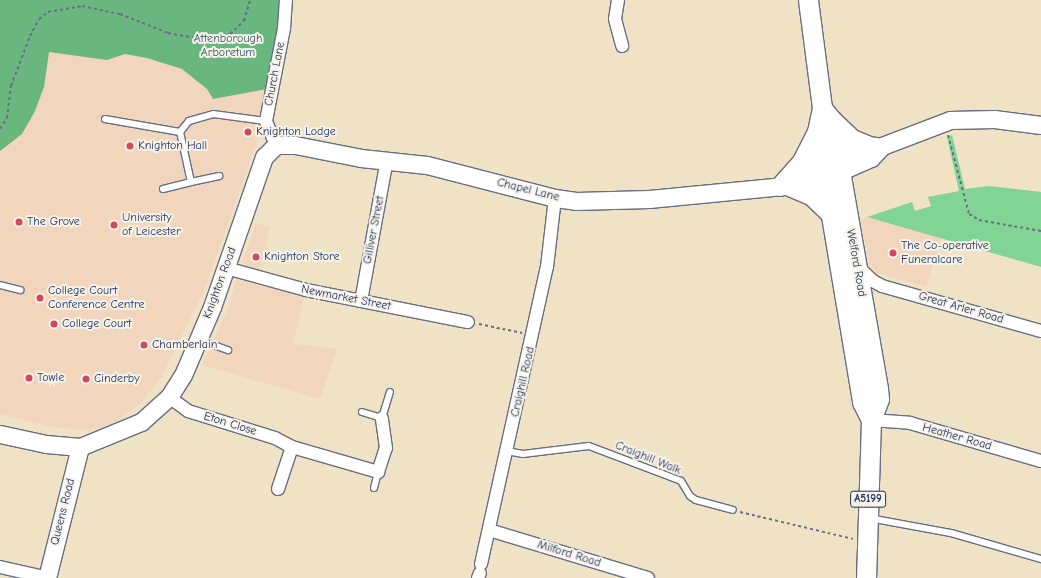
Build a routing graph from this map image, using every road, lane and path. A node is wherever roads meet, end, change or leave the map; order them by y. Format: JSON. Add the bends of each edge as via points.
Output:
{"nodes":[{"id":1,"x":250,"y":0,"type":"edge"},
{"id":2,"x":286,"y":0,"type":"edge"},
{"id":3,"x":618,"y":0,"type":"edge"},
{"id":4,"x":808,"y":0,"type":"edge"},
{"id":5,"x":622,"y":46,"type":"dead end"},
{"id":6,"x":827,"y":114,"type":"junction"},
{"id":7,"x":267,"y":118,"type":"junction"},
{"id":8,"x":105,"y":119,"type":"dead end"},
{"id":9,"x":944,"y":122,"type":"junction"},
{"id":10,"x":1041,"y":125,"type":"edge"},
{"id":11,"x":0,"y":129,"type":"edge"},
{"id":12,"x":180,"y":132,"type":"junction"},
{"id":13,"x":817,"y":132,"type":"junction"},
{"id":14,"x":875,"y":146,"type":"junction"},
{"id":15,"x":272,"y":148,"type":"junction"},
{"id":16,"x":387,"y":160,"type":"junction"},
{"id":17,"x":832,"y":169,"type":"junction"},
{"id":18,"x":219,"y":176,"type":"dead end"},
{"id":19,"x":191,"y":182,"type":"junction"},
{"id":20,"x":786,"y":185,"type":"junction"},
{"id":21,"x":163,"y":189,"type":"dead end"},
{"id":22,"x":555,"y":198,"type":"junction"},
{"id":23,"x":831,"y":214,"type":"junction"},
{"id":24,"x":1041,"y":231,"type":"edge"},
{"id":25,"x":856,"y":265,"type":"junction"},
{"id":26,"x":226,"y":268,"type":"junction"},
{"id":27,"x":0,"y":285,"type":"edge"},
{"id":28,"x":882,"y":286,"type":"junction"},
{"id":29,"x":20,"y":290,"type":"dead end"},
{"id":30,"x":361,"y":301,"type":"junction"},
{"id":31,"x":863,"y":308,"type":"junction"},
{"id":32,"x":468,"y":322,"type":"joint"},
{"id":33,"x":1041,"y":331,"type":"edge"},
{"id":34,"x":533,"y":335,"type":"junction"},
{"id":35,"x":199,"y":340,"type":"junction"},
{"id":36,"x":228,"y":350,"type":"dead end"},
{"id":37,"x":390,"y":392,"type":"dead end"},
{"id":38,"x":169,"y":397,"type":"junction"},
{"id":39,"x":362,"y":412,"type":"dead end"},
{"id":40,"x":382,"y":418,"type":"junction"},
{"id":41,"x":872,"y":420,"type":"junction"},
{"id":42,"x":0,"y":434,"type":"edge"},
{"id":43,"x":80,"y":447,"type":"junction"},
{"id":44,"x":292,"y":447,"type":"junction"},
{"id":45,"x":507,"y":452,"type":"junction"},
{"id":46,"x":1041,"y":461,"type":"edge"},
{"id":47,"x":378,"y":472,"type":"junction"},
{"id":48,"x":374,"y":488,"type":"dead end"},
{"id":49,"x":278,"y":489,"type":"dead end"},
{"id":50,"x":733,"y":510,"type":"joint"},
{"id":51,"x":868,"y":518,"type":"junction"},
{"id":52,"x":489,"y":530,"type":"junction"},
{"id":53,"x":866,"y":542,"type":"junction"},
{"id":54,"x":1041,"y":558,"type":"edge"},
{"id":55,"x":0,"y":567,"type":"edge"},
{"id":56,"x":480,"y":572,"type":"edge"},
{"id":57,"x":47,"y":578,"type":"edge"},
{"id":58,"x":648,"y":578,"type":"edge"},
{"id":59,"x":866,"y":578,"type":"edge"}],
"edges":[{"from":1,"to":11,"type":"path","via":[[244,21],[217,42],[168,33],[120,14],[82,6],[48,12],[39,19],[30,36],[11,86],[7,118]]},
{"from":2,"to":7,"type":"street","name":"Church Lane","via":[[284,28]]},
{"from":3,"to":5,"type":"street","via":[[615,19]]},
{"from":4,"to":6,"type":"main road","name":"Welford Road","number":"A5199"},
{"from":6,"to":13,"type":"main road","name":"Welford Road","number":"A5199"},
{"from":6,"to":14,"type":"main road","via":[[852,139]]},
{"from":6,"to":17,"type":"main road","name":"Welford Road","number":"A5199"},
{"from":7,"to":12,"type":"lane","via":[[213,114],[189,121]]},
{"from":7,"to":15,"type":"street","name":"Church Lane"},
{"from":8,"to":12,"type":"lane"},
{"from":9,"to":10,"type":"street","via":[[994,118]]},
{"from":9,"to":14,"type":"street"},
{"from":9,"to":24,"type":"path","via":[[969,214],[979,220]]},
{"from":12,"to":19,"type":"lane","via":[[182,151]]},
{"from":13,"to":17,"type":"main road","name":"Welford Road","number":"A5199"},
{"from":13,"to":20,"type":"main road"},
{"from":14,"to":17,"type":"street","name":"Chapel Lane","via":[[871,158]]},
{"from":15,"to":16,"type":"street","name":"Chapel Lane","via":[[295,145]]},
{"from":15,"to":26,"type":"street","name":"Knighton Road","via":[[261,164]]},
{"from":16,"to":22,"type":"street","name":"Chapel Lane","via":[[428,165]]},
{"from":16,"to":30,"type":"street","name":"Gilliver Street"},
{"from":17,"to":20,"type":"street","name":"Chapel Lane","via":[[806,185]]},
{"from":17,"to":23,"type":"main road","name":"Welford Road","number":"A5199"},
{"from":17,"to":25,"type":"main road","name":"Welford Road","number":"A5199"},
{"from":18,"to":19,"type":"lane"},
{"from":19,"to":21,"type":"lane"},
{"from":20,"to":22,"type":"street","name":"Chapel Lane","via":[[649,199],[576,201]]},
{"from":20,"to":23,"type":"main road","via":[[811,196]]},
{"from":22,"to":34,"type":"street","name":"Craighill Road","via":[[547,267]]},
{"from":23,"to":41,"type":"main road","name":"Welford Road","number":"A5199","via":[[862,402]]},
{"from":25,"to":28,"type":"street","name":"Great Arler Road","via":[[873,282]]},
{"from":25,"to":31,"type":"main road","name":"Welford Road","number":"A5199"},
{"from":26,"to":30,"type":"street","name":"Newmarket Street","via":[[286,286]]},
{"from":26,"to":35,"type":"street","name":"Knighton Road"},
{"from":27,"to":29,"type":"lane"},
{"from":28,"to":31,"type":"street","via":[[870,296]]},
{"from":28,"to":33,"type":"street","name":"Great Arler Road"},
{"from":30,"to":32,"type":"street","name":"Newmarket Street"},
{"from":31,"to":41,"type":"main road","name":"Welford Road","number":"A5199","via":[[879,399]]},
{"from":32,"to":34,"type":"path"},
{"from":34,"to":45,"type":"street","name":"Craighill Road"},
{"from":35,"to":36,"type":"lane"},
{"from":35,"to":38,"type":"street","name":"Knighton Road"},
{"from":37,"to":40,"type":"lane"},
{"from":38,"to":43,"type":"street","name":"Knighton Road","via":[[141,422]]},
{"from":38,"to":44,"type":"street","name":"Eton Close","via":[[188,411],[275,438]]},
{"from":39,"to":40,"type":"lane"},
{"from":40,"to":47,"type":"street","via":[[386,448]]},
{"from":41,"to":46,"type":"street","name":"Heather Road","via":[[910,423]]},
{"from":41,"to":51,"type":"main road","name":"Welford Road","number":"A5199"},
{"from":42,"to":43,"type":"street","name":"Knighton Road","via":[[46,444]]},
{"from":43,"to":57,"type":"street","name":"Queens Road"},
{"from":44,"to":47,"type":"street","name":"Eton Close"},
{"from":44,"to":49,"type":"street"},
{"from":45,"to":50,"type":"lane","name":"Craighill Walk","via":[[523,454],[589,446],[681,481],[690,496],[696,500]]},
{"from":45,"to":52,"type":"street","name":"Craighill Road"},
{"from":47,"to":48,"type":"lane"},
{"from":50,"to":53,"type":"path"},
{"from":51,"to":53,"type":"main road","name":"Welford Road","number":"A5199"},
{"from":51,"to":54,"type":"lane","via":[[951,533]]},
{"from":52,"to":56,"type":"street","name":"Craighill Road"},
{"from":52,"to":58,"type":"street","name":"Milford Road"},
{"from":53,"to":59,"type":"main road","name":"Welford Road","number":"A5199"},
{"from":55,"to":57,"type":"street"}]}
